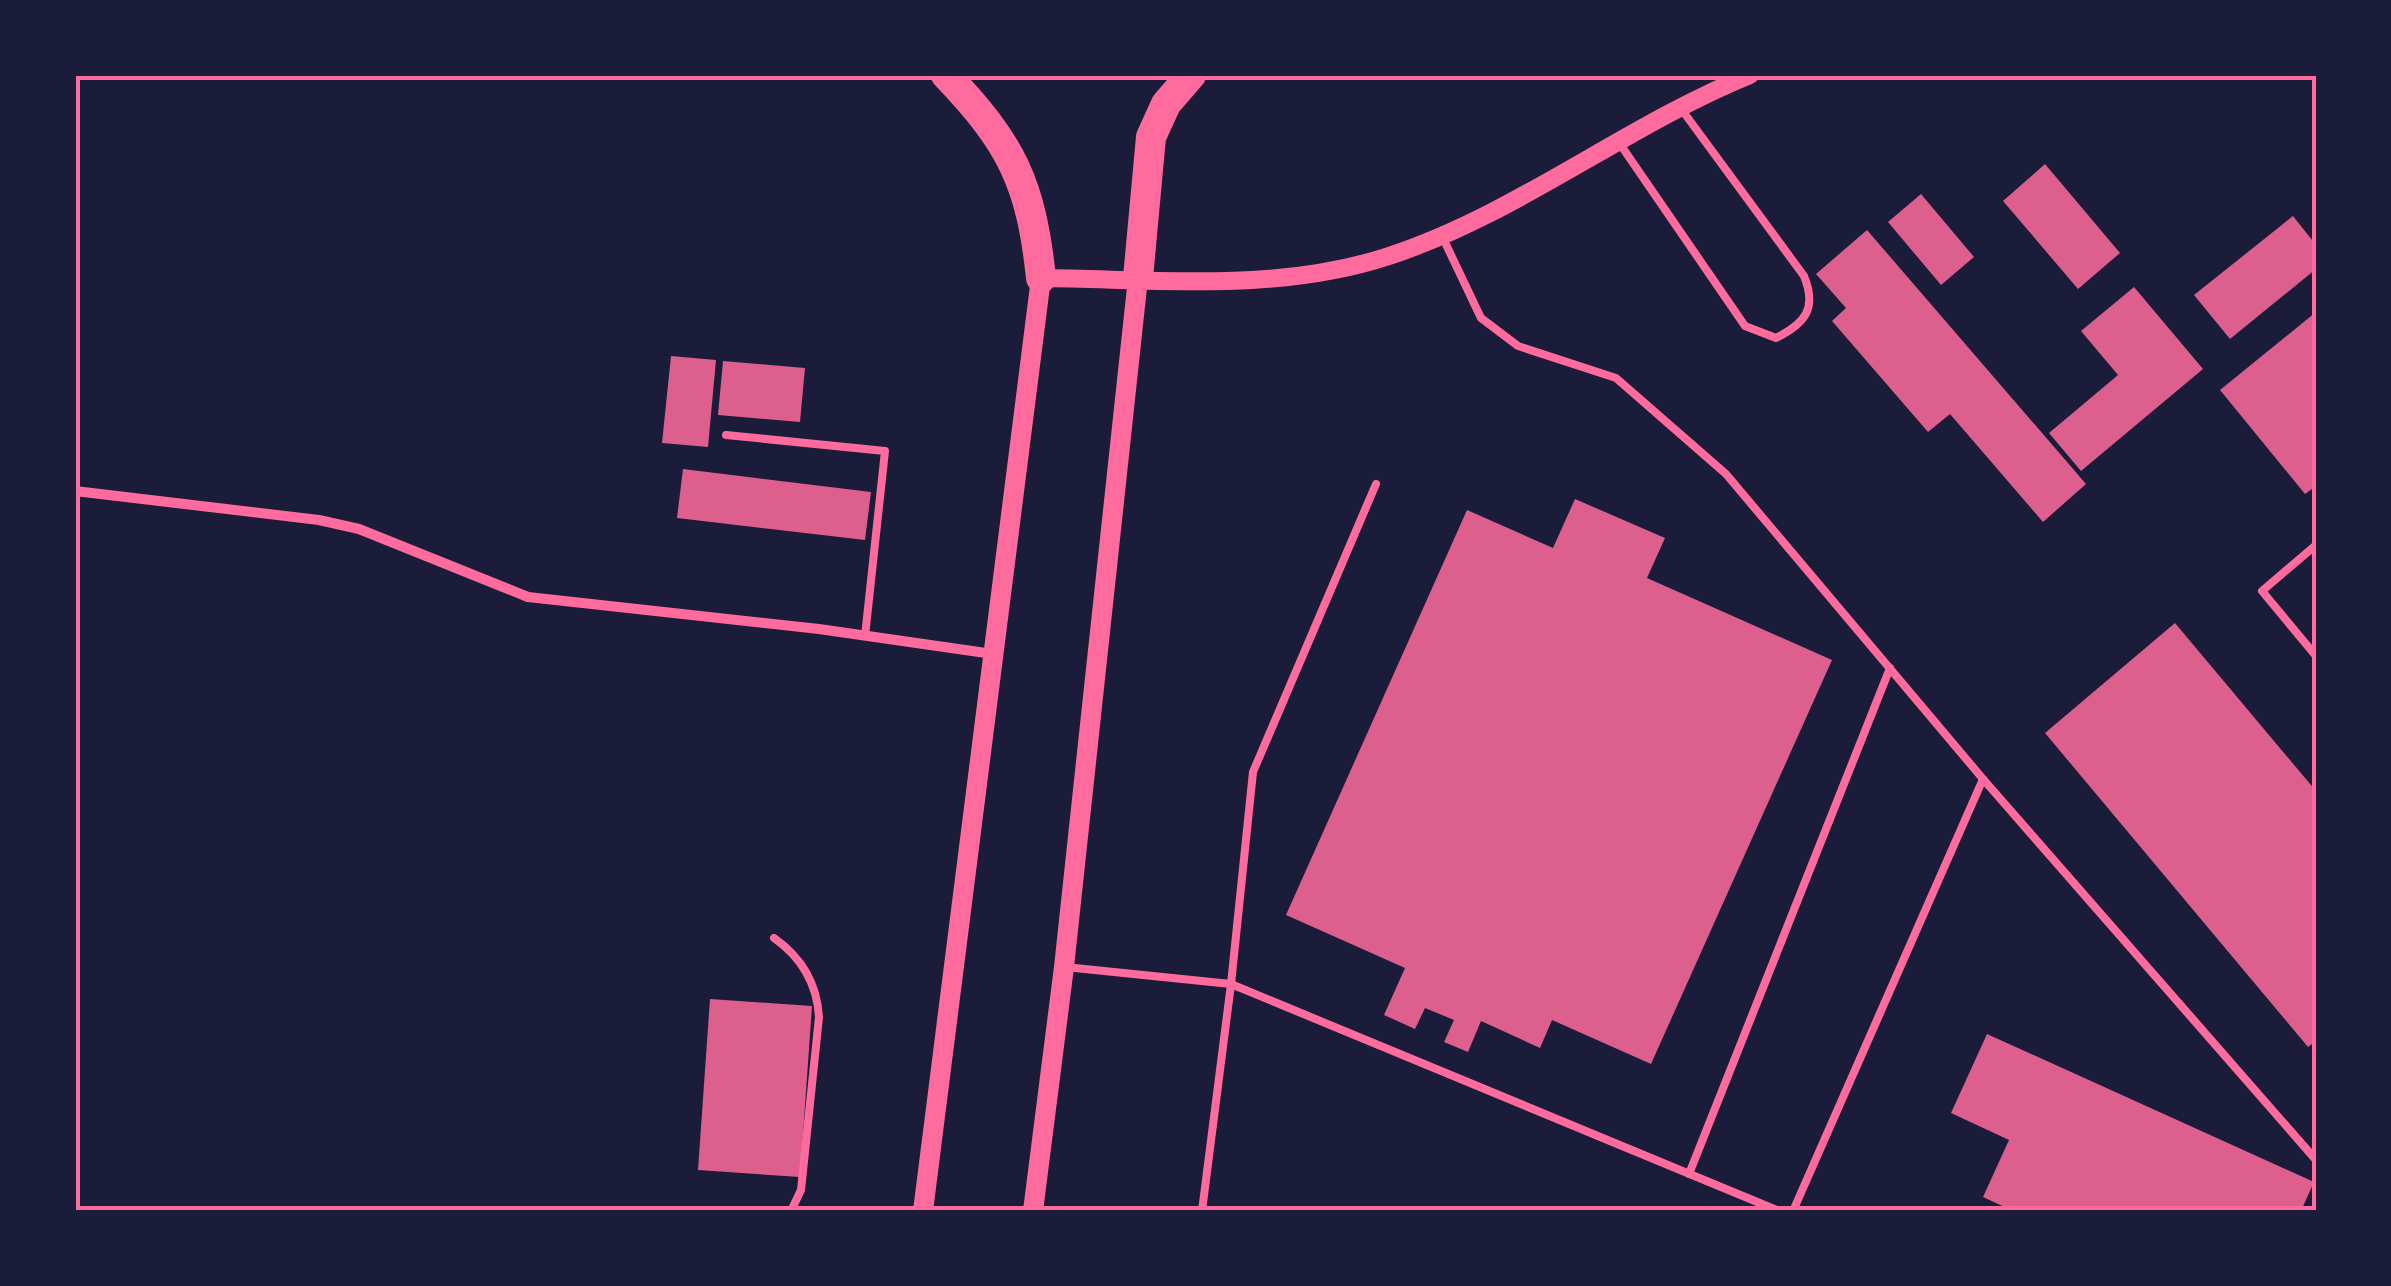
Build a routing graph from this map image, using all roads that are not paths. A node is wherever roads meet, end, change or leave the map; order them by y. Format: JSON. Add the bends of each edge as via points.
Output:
{"nodes":[{"id":1,"x":946,"y":75,"type":"edge"},
{"id":2,"x":1190,"y":75,"type":"edge"},
{"id":3,"x":1750,"y":75,"type":"edge"},
{"id":4,"x":1680,"y":106,"type":"junction"},
{"id":5,"x":1617,"y":140,"type":"junction"},
{"id":6,"x":1442,"y":236,"type":"junction"},
{"id":7,"x":1041,"y":278,"type":"junction"},
{"id":8,"x":1138,"y":278,"type":"junction"},
{"id":9,"x":726,"y":434,"type":"dead end"},
{"id":10,"x":1376,"y":484,"type":"dead end"},
{"id":11,"x":75,"y":492,"type":"edge"},
{"id":12,"x":2316,"y":545,"type":"edge"},
{"id":13,"x":865,"y":636,"type":"junction"},
{"id":14,"x":993,"y":654,"type":"junction"},
{"id":15,"x":2316,"y":656,"type":"edge"},
{"id":16,"x":1890,"y":668,"type":"junction"},
{"id":17,"x":1983,"y":779,"type":"junction"},
{"id":18,"x":774,"y":938,"type":"dead end"},
{"id":19,"x":1064,"y":967,"type":"junction"},
{"id":20,"x":1231,"y":984,"type":"junction"},
{"id":21,"x":2316,"y":1160,"type":"edge"},
{"id":22,"x":1689,"y":1174,"type":"junction"},
{"id":23,"x":791,"y":1211,"type":"edge"},
{"id":24,"x":923,"y":1211,"type":"edge"},
{"id":25,"x":1033,"y":1211,"type":"edge"},
{"id":26,"x":1202,"y":1211,"type":"edge"},
{"id":27,"x":1779,"y":1211,"type":"edge"},
{"id":28,"x":1794,"y":1211,"type":"edge"}],
"edges":[{"from":1,"to":7,"type":"highway","via":[[982,112],[1016,164],[1035,220]]},
{"from":2,"to":8,"type":"highway","via":[[1166,104],[1152,137]]},
{"from":3,"to":4,"type":"street"},
{"from":4,"to":5,"type":"street"},
{"from":4,"to":5,"type":"lane","via":[[1804,276],[1809,312],[1791,331],[1776,338],[1745,326]]},
{"from":5,"to":6,"type":"street"},
{"from":6,"to":8,"type":"street","via":[[1386,257],[1262,281]]},
{"from":6,"to":16,"type":"lane","via":[[1481,318],[1518,346],[1616,378],[1726,474]]},
{"from":7,"to":8,"type":"street"},
{"from":7,"to":14,"type":"main road"},
{"from":8,"to":19,"type":"main road"},
{"from":9,"to":13,"type":"lane","via":[[885,450]]},
{"from":10,"to":20,"type":"lane","via":[[1253,772]]},
{"from":11,"to":13,"type":"street","via":[[359,529],[528,597]]},
{"from":12,"to":15,"type":"lane","via":[[2262,590]]},
{"from":13,"to":14,"type":"street"},
{"from":14,"to":24,"type":"main road"},
{"from":16,"to":17,"type":"lane"},
{"from":16,"to":22,"type":"lane"},
{"from":17,"to":21,"type":"lane"},
{"from":17,"to":28,"type":"lane"},
{"from":18,"to":23,"type":"lane","via":[[809,976],[819,1017],[801,1190]]},
{"from":19,"to":20,"type":"lane"},
{"from":19,"to":25,"type":"main road"},
{"from":20,"to":22,"type":"lane"},
{"from":20,"to":26,"type":"lane"},
{"from":22,"to":27,"type":"lane"}]}
